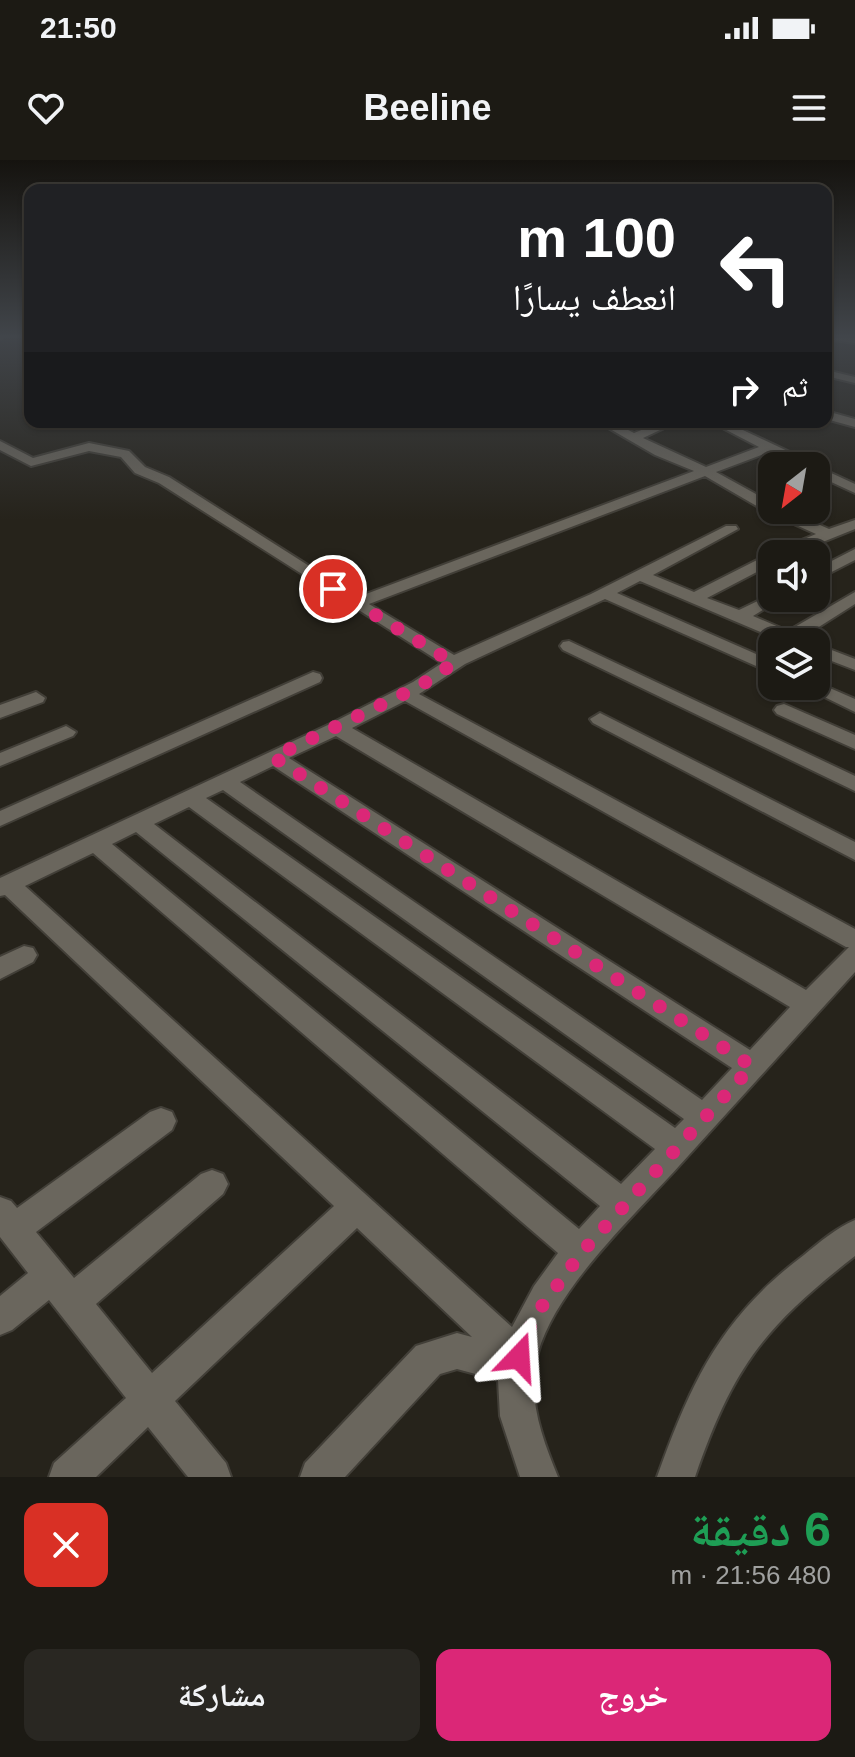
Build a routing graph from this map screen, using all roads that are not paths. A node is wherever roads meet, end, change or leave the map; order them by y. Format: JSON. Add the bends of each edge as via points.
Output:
{"nodes":[{"id":1,"x":832,"y":417,"type":"edge"},
{"id":2,"x":855,"y":423,"type":"edge"},
{"id":3,"x":615,"y":428,"type":"edge"},
{"id":4,"x":657,"y":428,"type":"edge"},
{"id":5,"x":730,"y":428,"type":"edge"},
{"id":6,"x":634,"y":438,"type":"junction"},
{"id":7,"x":0,"y":445,"type":"edge"},
{"id":8,"x":770,"y":447,"type":"junction"},
{"id":9,"x":780,"y":452,"type":"edge"},
{"id":10,"x":705,"y":471,"type":"junction"},
{"id":11,"x":830,"y":477,"type":"edge"},
{"id":12,"x":855,"y":489,"type":"edge"},
{"id":13,"x":758,"y":501,"type":"edge"},
{"id":14,"x":804,"y":524,"type":"edge"},
{"id":15,"x":855,"y":524,"type":"edge"},
{"id":16,"x":731,"y":529,"type":"dead end"},
{"id":17,"x":829,"y":535,"type":"junction"},
{"id":18,"x":816,"y":540,"type":"edge"},
{"id":19,"x":855,"y":554,"type":"edge"},
{"id":20,"x":758,"y":565,"type":"edge"},
{"id":21,"x":830,"y":567,"type":"edge"},
{"id":22,"x":639,"y":575,"type":"junction"},
{"id":23,"x":604,"y":593,"type":"junction"},
{"id":24,"x":855,"y":597,"type":"edge"},
{"id":25,"x":694,"y":598,"type":"junction"},
{"id":26,"x":356,"y":603,"type":"junction"},
{"id":27,"x":758,"y":607,"type":"edge"},
{"id":28,"x":739,"y":617,"type":"junction"},
{"id":29,"x":765,"y":628,"type":"edge"},
{"id":30,"x":811,"y":628,"type":"edge"},
{"id":31,"x":569,"y":646,"type":"dead end"},
{"id":32,"x":830,"y":655,"type":"edge"},
{"id":33,"x":758,"y":662,"type":"edge"},
{"id":34,"x":454,"y":663,"type":"junction"},
{"id":35,"x":855,"y":665,"type":"edge"},
{"id":36,"x":313,"y":678,"type":"dead end"},
{"id":37,"x":406,"y":694,"type":"junction"},
{"id":38,"x":830,"y":695,"type":"edge"},
{"id":39,"x":36,"y":698,"type":"dead end"},
{"id":40,"x":855,"y":706,"type":"edge"},
{"id":41,"x":784,"y":710,"type":"dead end"},
{"id":42,"x":0,"y":712,"type":"edge"},
{"id":43,"x":600,"y":719,"type":"dead end"},
{"id":44,"x":337,"y":728,"type":"junction"},
{"id":45,"x":66,"y":732,"type":"dead end"},
{"id":46,"x":851,"y":736,"type":"edge"},
{"id":47,"x":273,"y":757,"type":"junction"},
{"id":48,"x":0,"y":760,"type":"edge"},
{"id":49,"x":224,"y":781,"type":"junction"},
{"id":50,"x":855,"y":784,"type":"edge"},
{"id":51,"x":190,"y":797,"type":"junction"},
{"id":52,"x":0,"y":819,"type":"edge"},
{"id":53,"x":137,"y":822,"type":"junction"},
{"id":54,"x":95,"y":842,"type":"junction"},
{"id":55,"x":855,"y":852,"type":"edge"},
{"id":56,"x":4,"y":886,"type":"edge"},
{"id":57,"x":855,"y":940,"type":"edge"},
{"id":58,"x":24,"y":955,"type":"dead end"},
{"id":59,"x":855,"y":955,"type":"edge"},
{"id":60,"x":0,"y":969,"type":"edge"},
{"id":61,"x":809,"y":1005,"type":"junction"},
{"id":62,"x":752,"y":1066,"type":"junction"},
{"id":63,"x":704,"y":1117,"type":"junction"},
{"id":64,"x":161,"y":1121,"type":"dead end"},
{"id":65,"x":677,"y":1147,"type":"junction"},
{"id":66,"x":212,"y":1184,"type":"dead end"},
{"id":67,"x":623,"y":1205,"type":"junction"},
{"id":68,"x":356,"y":1207,"type":"junction"},
{"id":69,"x":7,"y":1221,"type":"edge"},
{"id":70,"x":855,"y":1236,"type":"edge"},
{"id":71,"x":582,"y":1252,"type":"junction"},
{"id":72,"x":62,"y":1289,"type":"junction"},
{"id":73,"x":0,"y":1318,"type":"edge"},
{"id":74,"x":518,"y":1362,"type":"junction"},
{"id":75,"x":150,"y":1400,"type":"junction"},
{"id":76,"x":68,"y":1477,"type":"edge"},
{"id":77,"x":212,"y":1477,"type":"edge"},
{"id":78,"x":319,"y":1477,"type":"edge"},
{"id":79,"x":539,"y":1477,"type":"edge"},
{"id":80,"x":676,"y":1477,"type":"edge"}],
"edges":[{"from":1,"to":2,"type":"street"},
{"from":3,"to":6,"type":"street"},
{"from":4,"to":6,"type":"street"},
{"from":5,"to":8,"type":"street"},
{"from":6,"to":10,"type":"street"},
{"from":7,"to":26,"type":"street","via":[[31,462],[89,447],[125,454],[140,470],[164,480]]},
{"from":8,"to":9,"type":"street"},
{"from":8,"to":10,"type":"street"},
{"from":10,"to":13,"type":"street"},
{"from":10,"to":26,"type":"street"},
{"from":11,"to":12,"type":"street"},
{"from":14,"to":17,"type":"street"},
{"from":15,"to":17,"type":"street"},
{"from":16,"to":22,"type":"street"},
{"from":17,"to":18,"type":"street"},
{"from":19,"to":21,"type":"street"},
{"from":20,"to":25,"type":"street"},
{"from":22,"to":23,"type":"street"},
{"from":22,"to":25,"type":"street"},
{"from":23,"to":33,"type":"street"},
{"from":23,"to":34,"type":"street"},
{"from":24,"to":30,"type":"street"},
{"from":25,"to":28,"type":"street"},
{"from":26,"to":34,"type":"street"},
{"from":27,"to":28,"type":"street"},
{"from":28,"to":29,"type":"street"},
{"from":31,"to":50,"type":"street"},
{"from":32,"to":35,"type":"street"},
{"from":34,"to":37,"type":"street"},
{"from":36,"to":52,"type":"street"},
{"from":37,"to":44,"type":"street"},
{"from":37,"to":57,"type":"street"},
{"from":38,"to":40,"type":"street"},
{"from":39,"to":42,"type":"street"},
{"from":41,"to":46,"type":"street"},
{"from":43,"to":55,"type":"street"},
{"from":44,"to":47,"type":"street"},
{"from":44,"to":61,"type":"street"},
{"from":45,"to":48,"type":"street"},
{"from":47,"to":49,"type":"street"},
{"from":47,"to":62,"type":"street"},
{"from":49,"to":51,"type":"street"},
{"from":49,"to":63,"type":"street"},
{"from":51,"to":53,"type":"street"},
{"from":51,"to":65,"type":"street"},
{"from":53,"to":54,"type":"street"},
{"from":53,"to":67,"type":"street"},
{"from":54,"to":56,"type":"street"},
{"from":54,"to":71,"type":"street"},
{"from":56,"to":68,"type":"street"},
{"from":58,"to":60,"type":"street"},
{"from":59,"to":61,"type":"street"},
{"from":61,"to":62,"type":"street"},
{"from":62,"to":63,"type":"street"},
{"from":63,"to":65,"type":"street"},
{"from":64,"to":69,"type":"street"},
{"from":65,"to":67,"type":"street"},
{"from":66,"to":72,"type":"street"},
{"from":67,"to":71,"type":"street"},
{"from":68,"to":74,"type":"street"},
{"from":68,"to":75,"type":"street"},
{"from":69,"to":72,"type":"street"},
{"from":70,"to":80,"type":"street","via":[[793,1285],[748,1330],[710,1389]]},
{"from":71,"to":74,"type":"street","via":[[534,1317]]},
{"from":72,"to":73,"type":"street"},
{"from":72,"to":75,"type":"street"},
{"from":74,"to":78,"type":"street","via":[[457,1351],[429,1359]]},
{"from":74,"to":79,"type":"street","via":[[519,1424]]},
{"from":75,"to":76,"type":"street"},
{"from":75,"to":77,"type":"street"}]}
